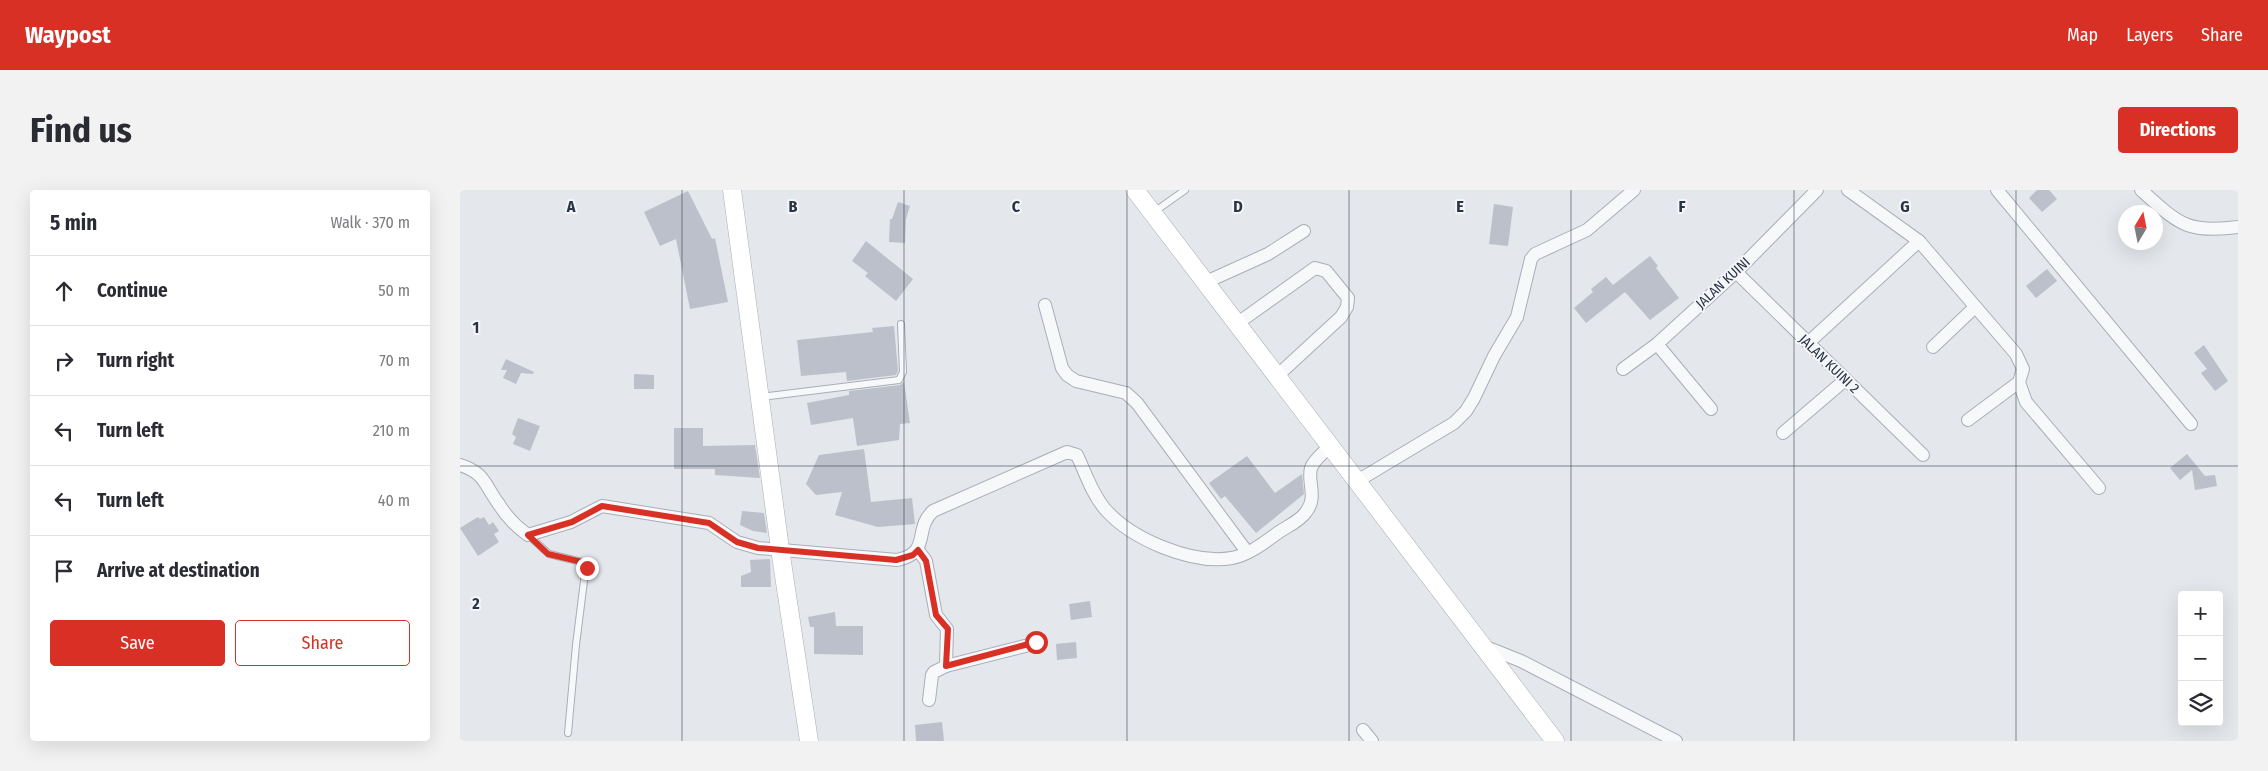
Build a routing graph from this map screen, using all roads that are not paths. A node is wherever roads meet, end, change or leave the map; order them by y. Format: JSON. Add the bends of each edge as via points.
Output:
{"nodes":[{"id":1,"x":732,"y":190,"type":"edge"},
{"id":2,"x":1136,"y":190,"type":"edge"},
{"id":3,"x":1185,"y":190,"type":"edge"},
{"id":4,"x":1634,"y":190,"type":"edge"},
{"id":5,"x":1848,"y":190,"type":"edge"},
{"id":6,"x":1997,"y":190,"type":"edge"},
{"id":7,"x":2141,"y":190,"type":"edge"},
{"id":8,"x":1809,"y":193,"type":"edge"},
{"id":9,"x":1153,"y":212,"type":"junction"},
{"id":10,"x":2238,"y":227,"type":"edge"},
{"id":11,"x":1304,"y":231,"type":"dead end"},
{"id":12,"x":1919,"y":241,"type":"junction"},
{"id":13,"x":1736,"y":272,"type":"junction"},
{"id":14,"x":1206,"y":282,"type":"junction"},
{"id":15,"x":1045,"y":305,"type":"dead end"},
{"id":16,"x":1975,"y":307,"type":"junction"},
{"id":17,"x":1238,"y":323,"type":"junction"},
{"id":18,"x":901,"y":324,"type":"dead end"},
{"id":19,"x":1808,"y":343,"type":"junction"},
{"id":20,"x":1657,"y":344,"type":"junction"},
{"id":21,"x":1933,"y":347,"type":"dead end"},
{"id":22,"x":1623,"y":369,"type":"dead end"},
{"id":23,"x":1277,"y":376,"type":"junction"},
{"id":24,"x":1845,"y":380,"type":"junction"},
{"id":25,"x":2019,"y":382,"type":"junction"},
{"id":26,"x":759,"y":397,"type":"junction"},
{"id":27,"x":1711,"y":409,"type":"dead end"},
{"id":28,"x":1968,"y":420,"type":"dead end"},
{"id":29,"x":2191,"y":424,"type":"dead end"},
{"id":30,"x":1783,"y":433,"type":"dead end"},
{"id":31,"x":1331,"y":445,"type":"junction"},
{"id":32,"x":1923,"y":455,"type":"dead end"},
{"id":33,"x":460,"y":466,"type":"edge"},
{"id":34,"x":1359,"y":480,"type":"junction"},
{"id":35,"x":2099,"y":488,"type":"dead end"},
{"id":36,"x":528,"y":535,"type":"junction"},
{"id":37,"x":780,"y":549,"type":"junction"},
{"id":38,"x":918,"y":550,"type":"junction"},
{"id":39,"x":1247,"y":552,"type":"junction"},
{"id":40,"x":1036,"y":642,"type":"dead end"},
{"id":41,"x":1482,"y":646,"type":"junction"},
{"id":42,"x":946,"y":666,"type":"junction"},
{"id":43,"x":930,"y":700,"type":"dead end"},
{"id":44,"x":1363,"y":730,"type":"dead end"},
{"id":45,"x":568,"y":733,"type":"dead end"},
{"id":46,"x":809,"y":741,"type":"edge"},
{"id":47,"x":1372,"y":741,"type":"edge"},
{"id":48,"x":1555,"y":741,"type":"edge"},
{"id":49,"x":1676,"y":741,"type":"edge"}],
"edges":[{"from":1,"to":26,"type":"street"},
{"from":2,"to":9,"type":"street"},
{"from":3,"to":9,"type":"lane"},
{"from":4,"to":34,"type":"street","via":[[1587,230],[1535,254],[1531,259],[1517,317],[1466,411],[1454,423]]},
{"from":5,"to":12,"type":"street"},
{"from":6,"to":29,"type":"street"},
{"from":7,"to":10,"type":"street","via":[[2180,223],[2192,228]]},
{"from":8,"to":13,"type":"street","name":"JALAN KUINI"},
{"from":9,"to":14,"type":"street"},
{"from":11,"to":14,"type":"street","via":[[1268,254]]},
{"from":12,"to":16,"type":"street"},
{"from":12,"to":19,"type":"street"},
{"from":13,"to":19,"type":"street","name":"JALAN KUINI 2"},
{"from":13,"to":20,"type":"street","name":"JALAN KUINI"},
{"from":14,"to":17,"type":"street"},
{"from":15,"to":39,"type":"street","via":[[1062,368],[1076,381],[1126,393]]},
{"from":16,"to":21,"type":"street"},
{"from":16,"to":25,"type":"street","via":[[2016,354],[2023,369]]},
{"from":17,"to":23,"type":"street"},
{"from":17,"to":23,"type":"street","via":[[1315,268],[1326,271],[1348,298],[1341,317]]},
{"from":18,"to":26,"type":"lane","via":[[903,372],[898,380]]},
{"from":19,"to":24,"type":"street","name":"JALAN KUINI 2"},
{"from":20,"to":22,"type":"street","name":"JALAN KUINI"},
{"from":20,"to":27,"type":"street"},
{"from":23,"to":31,"type":"street"},
{"from":24,"to":30,"type":"street"},
{"from":24,"to":32,"type":"street","name":"JALAN KUINI 2"},
{"from":25,"to":28,"type":"street"},
{"from":25,"to":35,"type":"street","via":[[2026,402]]},
{"from":26,"to":37,"type":"street"},
{"from":31,"to":34,"type":"street"},
{"from":31,"to":39,"type":"street","via":[[1311,470],[1313,487],[1307,511]]},
{"from":33,"to":36,"type":"street","via":[[472,469],[485,479],[508,517]]},
{"from":34,"to":41,"type":"street"},
{"from":36,"to":37,"type":"street","via":[[572,522],[602,506],[709,523],[747,546]]},
{"from":36,"to":45,"type":"lane","via":[[548,554],[586,565]]},
{"from":37,"to":38,"type":"street","via":[[896,560]]},
{"from":37,"to":46,"type":"street"},
{"from":38,"to":39,"type":"street","via":[[933,511],[1067,452],[1077,455],[1106,510],[1150,541],[1174,552],[1211,559]]},
{"from":38,"to":42,"type":"street","via":[[926,561],[936,615],[948,629]]},
{"from":40,"to":42,"type":"street"},
{"from":41,"to":48,"type":"street"},
{"from":41,"to":49,"type":"street","via":[[1522,661]]},
{"from":42,"to":43,"type":"street","via":[[932,675]]},
{"from":44,"to":47,"type":"street"}]}
